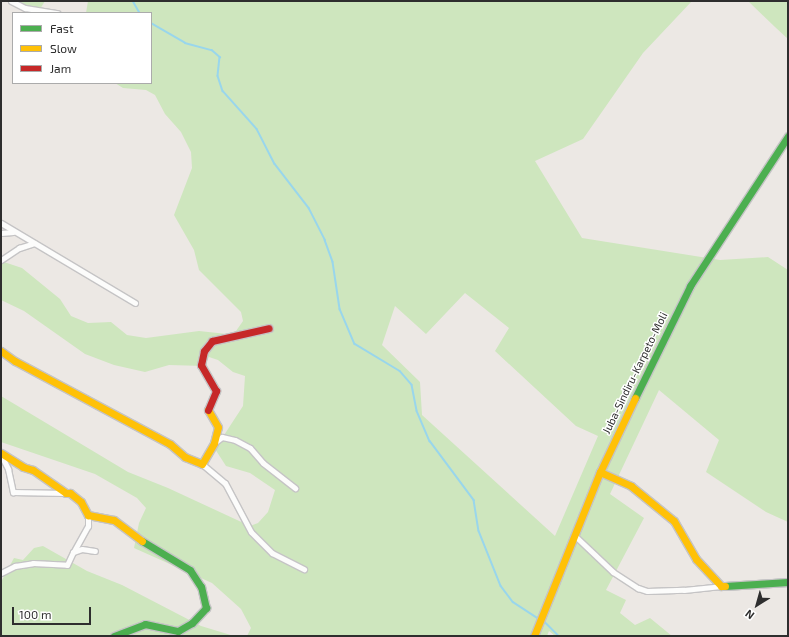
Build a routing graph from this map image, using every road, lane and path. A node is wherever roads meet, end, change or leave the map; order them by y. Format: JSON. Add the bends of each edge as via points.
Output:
{"nodes":[{"id":1,"x":11,"y":1,"type":"edge"},
{"id":2,"x":51,"y":12,"type":"edge"},
{"id":3,"x":788,"y":136,"type":"edge"},
{"id":4,"x":1,"y":223,"type":"edge"},
{"id":5,"x":13,"y":232,"type":"junction"},
{"id":6,"x":1,"y":233,"type":"edge"},
{"id":7,"x":34,"y":243,"type":"junction"},
{"id":8,"x":1,"y":260,"type":"edge"},
{"id":9,"x":135,"y":303,"type":"dead end"},
{"id":10,"x":270,"y":328,"type":"dead end"},
{"id":11,"x":1,"y":351,"type":"edge"},
{"id":12,"x":214,"y":443,"type":"junction"},
{"id":13,"x":1,"y":454,"type":"edge"},
{"id":14,"x":202,"y":464,"type":"junction"},
{"id":15,"x":600,"y":472,"type":"junction"},
{"id":16,"x":295,"y":488,"type":"dead end"},
{"id":17,"x":66,"y":494,"type":"junction"},
{"id":18,"x":88,"y":514,"type":"junction"},
{"id":19,"x":574,"y":535,"type":"junction"},
{"id":20,"x":95,"y":551,"type":"dead end"},
{"id":21,"x":73,"y":552,"type":"junction"},
{"id":22,"x":304,"y":569,"type":"dead end"},
{"id":23,"x":1,"y":573,"type":"edge"},
{"id":24,"x":788,"y":582,"type":"edge"},
{"id":25,"x":721,"y":586,"type":"junction"},
{"id":26,"x":114,"y":636,"type":"edge"},
{"id":27,"x":534,"y":636,"type":"edge"}],
"edges":[{"from":1,"to":2,"type":"street","via":[[25,8]]},
{"from":3,"to":15,"type":"street","name":"Juba-Sindiru-Karpeto-Moli","via":[[682,299]]},
{"from":4,"to":5,"type":"street"},
{"from":5,"to":6,"type":"street"},
{"from":5,"to":7,"type":"street"},
{"from":7,"to":8,"type":"street","via":[[19,248]]},
{"from":7,"to":9,"type":"street"},
{"from":10,"to":12,"type":"street","via":[[212,341],[204,351],[201,365],[216,391],[208,408],[218,427]]},
{"from":11,"to":14,"type":"street","via":[[14,361],[170,444],[185,457]]},
{"from":12,"to":14,"type":"street"},
{"from":12,"to":16,"type":"street","via":[[222,437],[250,448],[263,463]]},
{"from":13,"to":17,"type":"street","via":[[33,470]]},
{"from":13,"to":17,"type":"street","via":[[8,469],[13,492]]},
{"from":14,"to":22,"type":"street","via":[[225,483],[251,532],[272,553]]},
{"from":15,"to":19,"type":"street","name":"Juba-Sindiru-Karpeto-Moli"},
{"from":15,"to":25,"type":"street","via":[[631,486],[674,521],[696,559]]},
{"from":17,"to":18,"type":"street","via":[[81,502]]},
{"from":18,"to":21,"type":"street","via":[[87,530]]},
{"from":18,"to":26,"type":"street","via":[[114,520],[157,552],[190,570],[206,601],[206,608],[201,615],[178,631],[144,624]]},
{"from":19,"to":25,"type":"street","via":[[613,572],[638,588],[647,591]]},
{"from":19,"to":27,"type":"street","name":"Juba-Sindiru-Karpeto-Moli"},
{"from":20,"to":21,"type":"street","via":[[82,549]]},
{"from":21,"to":23,"type":"street","via":[[67,565],[33,562],[15,566]]},
{"from":24,"to":25,"type":"street"}]}
